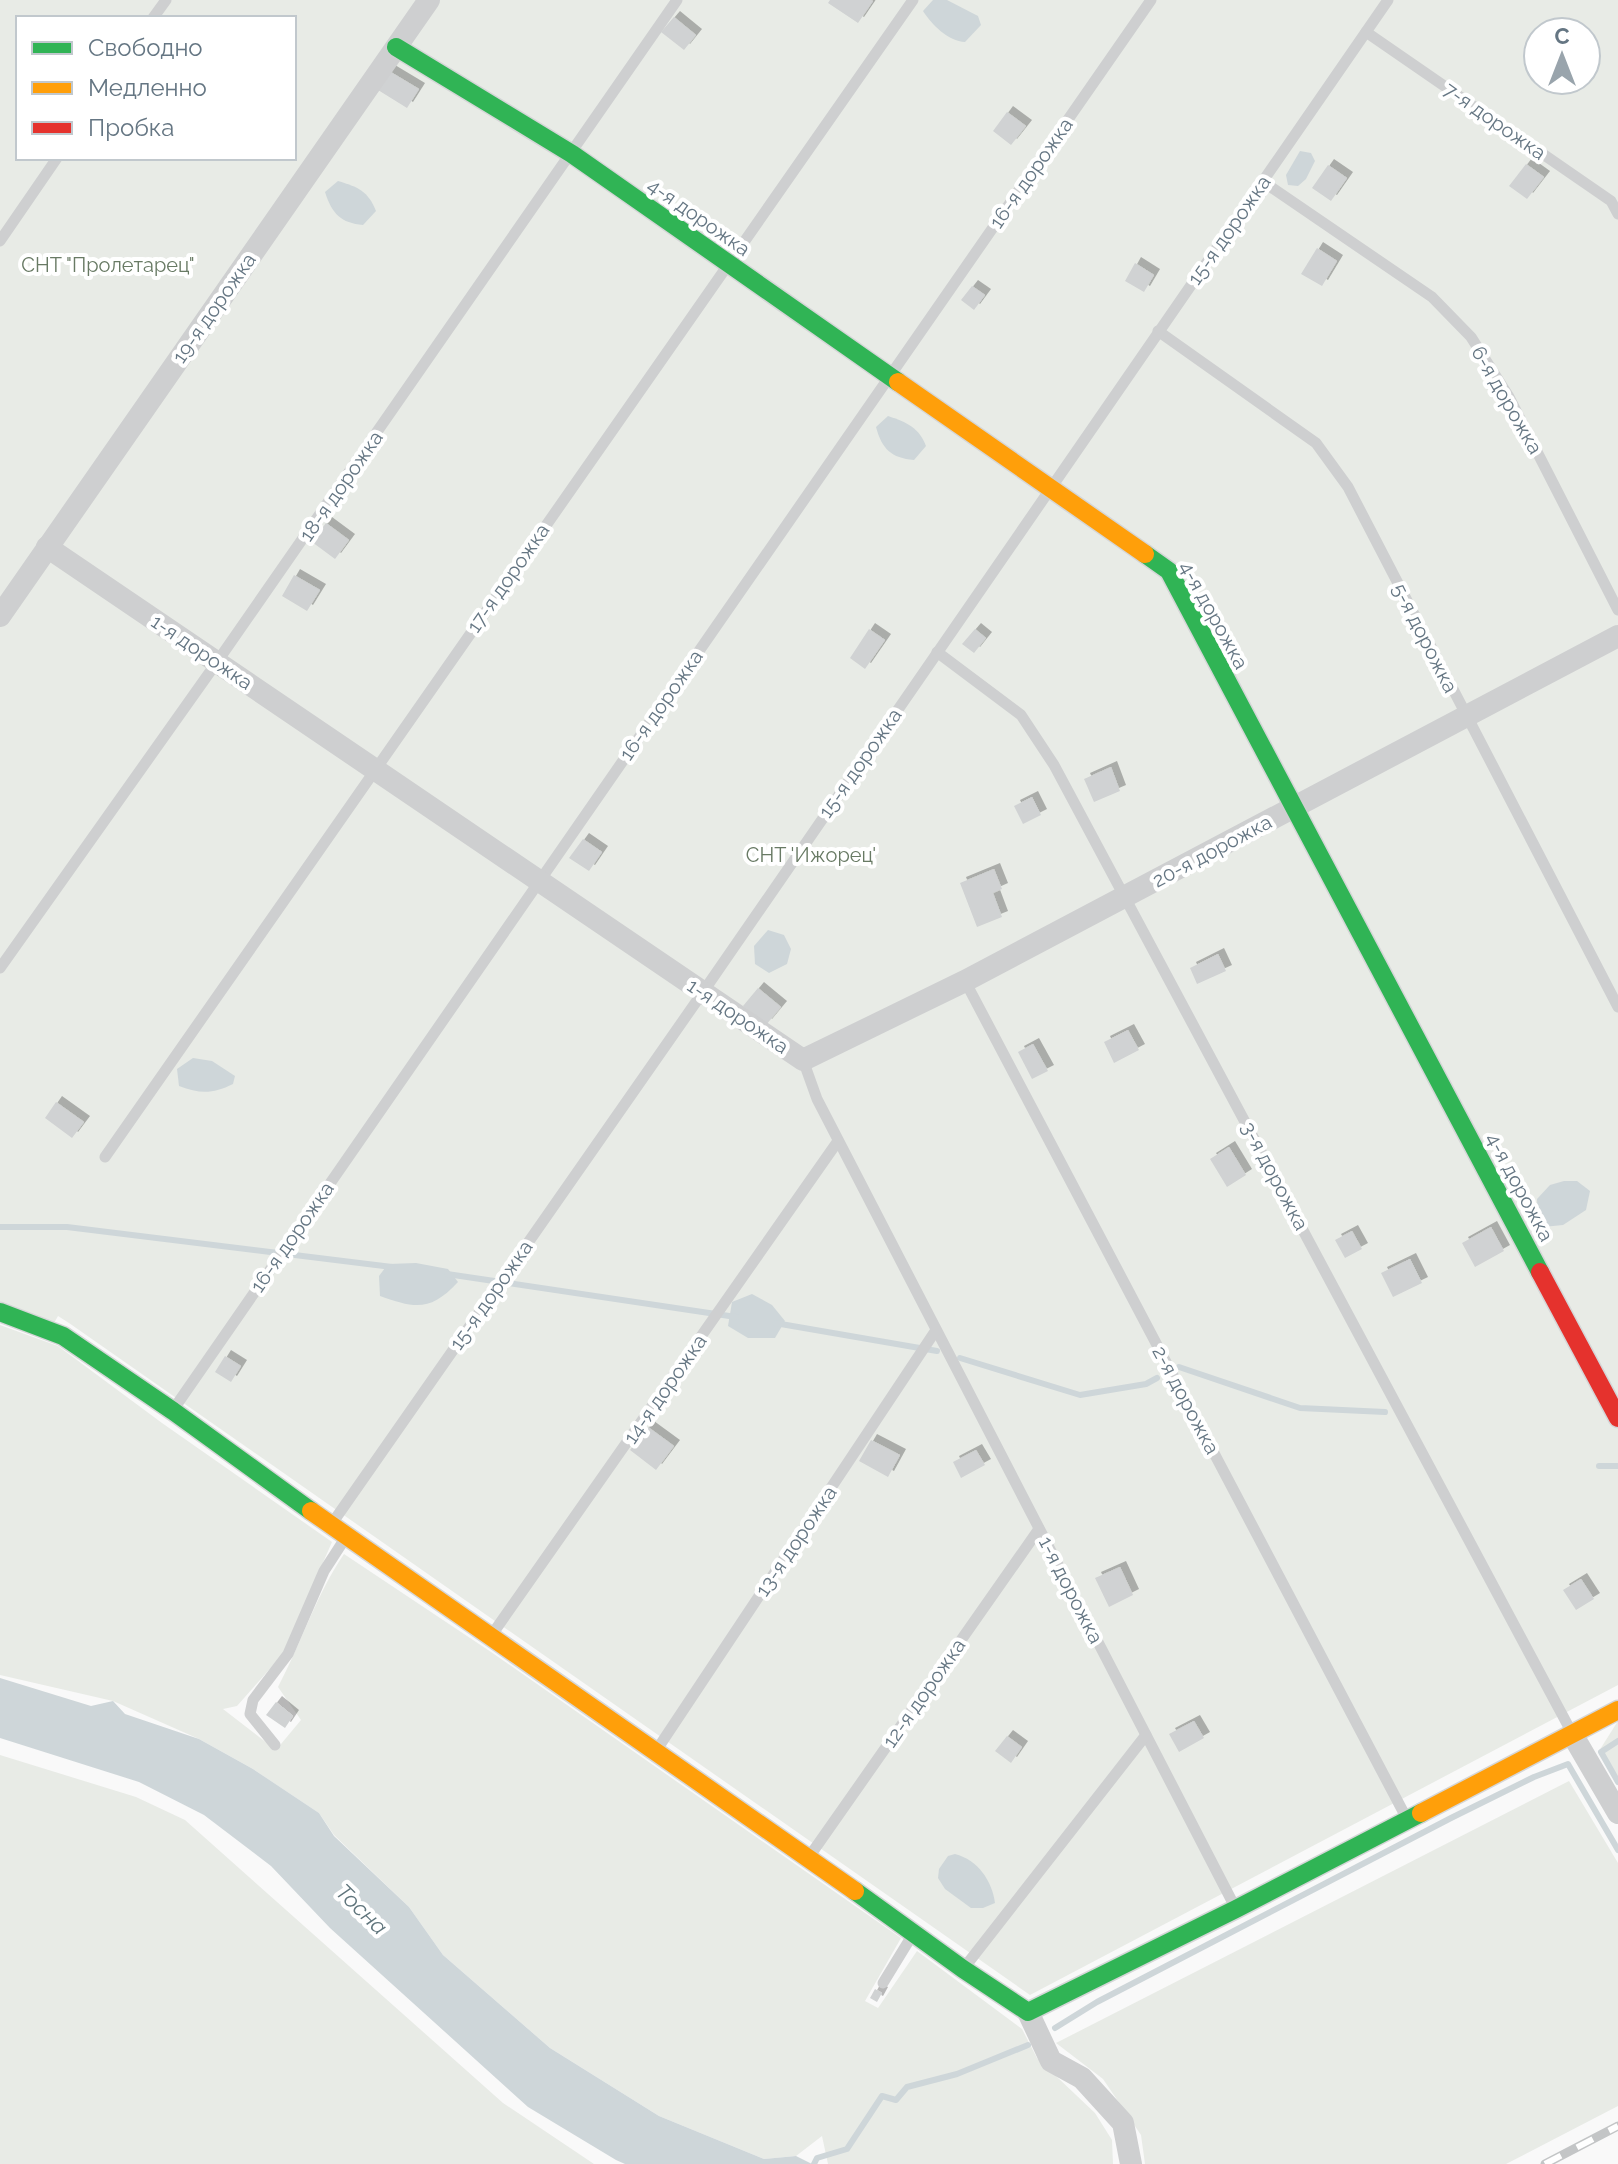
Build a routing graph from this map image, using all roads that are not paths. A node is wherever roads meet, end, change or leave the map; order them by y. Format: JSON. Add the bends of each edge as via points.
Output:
{"nodes":[{"id":1,"x":429,"y":0,"type":"edge"},
{"id":2,"x":677,"y":0,"type":"edge"},
{"id":3,"x":913,"y":0,"type":"edge"},
{"id":4,"x":1151,"y":0,"type":"edge"},
{"id":5,"x":1388,"y":0,"type":"edge"},
{"id":6,"x":1366,"y":32,"type":"junction"},
{"id":7,"x":396,"y":47,"type":"junction"},
{"id":8,"x":572,"y":154,"type":"junction"},
{"id":9,"x":56,"y":160,"type":"edge"},
{"id":10,"x":1262,"y":181,"type":"junction"},
{"id":11,"x":1618,"y":214,"type":"edge"},
{"id":12,"x":0,"y":241,"type":"edge"},
{"id":13,"x":727,"y":263,"type":"junction"},
{"id":14,"x":1158,"y":331,"type":"junction"},
{"id":15,"x":892,"y":375,"type":"junction"},
{"id":16,"x":1050,"y":487,"type":"junction"},
{"id":17,"x":47,"y":547,"type":"junction"},
{"id":18,"x":1618,"y":610,"type":"edge"},
{"id":19,"x":0,"y":616,"type":"edge"},
{"id":20,"x":1618,"y":636,"type":"edge"},
{"id":21,"x":937,"y":652,"type":"junction"},
{"id":22,"x":217,"y":662,"type":"junction"},
{"id":23,"x":1466,"y":717,"type":"junction"},
{"id":24,"x":375,"y":770,"type":"junction"},
{"id":25,"x":1294,"y":809,"type":"junction"},
{"id":26,"x":538,"y":880,"type":"junction"},
{"id":27,"x":1126,"y":896,"type":"junction"},
{"id":28,"x":0,"y":968,"type":"edge"},
{"id":29,"x":965,"y":981,"type":"junction"},
{"id":30,"x":703,"y":992,"type":"junction"},
{"id":31,"x":1618,"y":1007,"type":"edge"},
{"id":32,"x":803,"y":1060,"type":"junction"},
{"id":33,"x":838,"y":1141,"type":"junction"},
{"id":34,"x":105,"y":1157,"type":"dead end"},
{"id":35,"x":0,"y":1312,"type":"edge"},
{"id":36,"x":934,"y":1334,"type":"junction"},
{"id":37,"x":173,"y":1411,"type":"junction"},
{"id":38,"x":1618,"y":1418,"type":"edge"},
{"id":39,"x":331,"y":1525,"type":"junction"},
{"id":40,"x":1039,"y":1529,"type":"junction"},
{"id":41,"x":346,"y":1537,"type":"junction"},
{"id":42,"x":491,"y":1637,"type":"junction"},
{"id":43,"x":1618,"y":1710,"type":"edge"},
{"id":44,"x":1572,"y":1734,"type":"junction"},
{"id":45,"x":1146,"y":1735,"type":"junction"},
{"id":46,"x":275,"y":1745,"type":"dead end"},
{"id":47,"x":655,"y":1752,"type":"junction"},
{"id":48,"x":1618,"y":1813,"type":"edge"},
{"id":49,"x":1407,"y":1820,"type":"junction"},
{"id":50,"x":809,"y":1857,"type":"junction"},
{"id":51,"x":1236,"y":1909,"type":"junction"},
{"id":52,"x":913,"y":1933,"type":"junction"},
{"id":53,"x":963,"y":1969,"type":"junction"},
{"id":54,"x":883,"y":1983,"type":"dead end"},
{"id":55,"x":1028,"y":2012,"type":"junction"},
{"id":56,"x":1131,"y":2164,"type":"edge"}],
"edges":[{"from":1,"to":7,"type":"street","name":"19-я дорожка"},
{"from":2,"to":8,"type":"lane","name":"18-я дорожка"},
{"from":3,"to":13,"type":"lane","name":"17-я дорожка"},
{"from":4,"to":15,"type":"lane","name":"16-я дорожка"},
{"from":5,"to":6,"type":"lane","name":"15-я дорожка"},
{"from":6,"to":10,"type":"lane","name":"15-я дорожка"},
{"from":6,"to":11,"type":"lane","name":"7-я дорожка","via":[[1611,201]]},
{"from":7,"to":8,"type":"street","name":"4-я дорожка"},
{"from":7,"to":17,"type":"street","name":"19-я дорожка"},
{"from":8,"to":13,"type":"street","name":"4-я дорожка"},
{"from":8,"to":22,"type":"lane","name":"18-я дорожка"},
{"from":9,"to":12,"type":"lane"},
{"from":10,"to":14,"type":"lane","name":"15-я дорожка"},
{"from":10,"to":18,"type":"lane","name":"6-я дорожка","via":[[1432,297],[1471,337],[1509,397]]},
{"from":13,"to":15,"type":"street","name":"4-я дорожка"},
{"from":13,"to":24,"type":"lane","name":"17-я дорожка"},
{"from":14,"to":16,"type":"lane","name":"15-я дорожка"},
{"from":14,"to":23,"type":"lane","name":"5-я дорожка","via":[[1316,443],[1348,487]]},
{"from":15,"to":16,"type":"street","name":"4-я дорожка"},
{"from":15,"to":26,"type":"lane","name":"16-я дорожка"},
{"from":16,"to":21,"type":"lane","name":"15-я дорожка"},
{"from":16,"to":25,"type":"street","name":"4-я дорожка","via":[[1169,571]]},
{"from":17,"to":19,"type":"street","name":"19-я дорожка"},
{"from":17,"to":22,"type":"street","name":"1-я дорожка"},
{"from":20,"to":23,"type":"street","name":"20-я дорожка"},
{"from":21,"to":27,"type":"lane","name":"3-я дорожка","via":[[1021,715]]},
{"from":21,"to":30,"type":"lane","name":"15-я дорожка"},
{"from":22,"to":24,"type":"street","name":"1-я дорожка"},
{"from":22,"to":28,"type":"lane","name":"18-я дорожка"},
{"from":23,"to":25,"type":"street","name":"20-я дорожка"},
{"from":23,"to":31,"type":"lane","name":"5-я дорожка"},
{"from":24,"to":26,"type":"street","name":"1-я дорожка"},
{"from":24,"to":34,"type":"lane","name":"17-я дорожка"},
{"from":25,"to":27,"type":"street","name":"20-я дорожка"},
{"from":25,"to":38,"type":"street","name":"4-я дорожка"},
{"from":26,"to":30,"type":"street","name":"1-я дорожка"},
{"from":26,"to":37,"type":"lane","name":"16-я дорожка"},
{"from":27,"to":29,"type":"street","name":"20-я дорожка"},
{"from":27,"to":44,"type":"lane","name":"3-я дорожка"},
{"from":29,"to":32,"type":"street","name":"20-я дорожка"},
{"from":29,"to":49,"type":"lane","name":"2-я дорожка"},
{"from":30,"to":32,"type":"street","name":"1-я дорожка"},
{"from":30,"to":39,"type":"lane","name":"15-я дорожка"},
{"from":32,"to":33,"type":"lane","name":"1-я дорожка"},
{"from":33,"to":36,"type":"lane","name":"1-я дорожка"},
{"from":33,"to":42,"type":"lane","name":"14-я дорожка"},
{"from":35,"to":37,"type":"street","via":[[63,1336]]},
{"from":36,"to":40,"type":"lane","name":"1-я дорожка"},
{"from":36,"to":47,"type":"lane","name":"13-я дорожка"},
{"from":37,"to":39,"type":"street"},
{"from":39,"to":41,"type":"street"},
{"from":40,"to":45,"type":"lane","name":"1-я дорожка"},
{"from":40,"to":50,"type":"lane","name":"12-я дорожка"},
{"from":41,"to":42,"type":"street"},
{"from":41,"to":46,"type":"lane","via":[[324,1571],[288,1654],[253,1700],[250,1714]]},
{"from":42,"to":47,"type":"street"},
{"from":43,"to":44,"type":"street"},
{"from":44,"to":48,"type":"street"},
{"from":44,"to":49,"type":"street"},
{"from":45,"to":51,"type":"lane","name":"1-я дорожка"},
{"from":45,"to":53,"type":"lane"},
{"from":47,"to":50,"type":"street"},
{"from":49,"to":51,"type":"street"},
{"from":50,"to":52,"type":"street"},
{"from":51,"to":55,"type":"street"},
{"from":52,"to":53,"type":"street"},
{"from":52,"to":54,"type":"lane"},
{"from":53,"to":55,"type":"street"},
{"from":55,"to":56,"type":"street","via":[[1051,2061],[1082,2078],[1123,2123]]}]}
